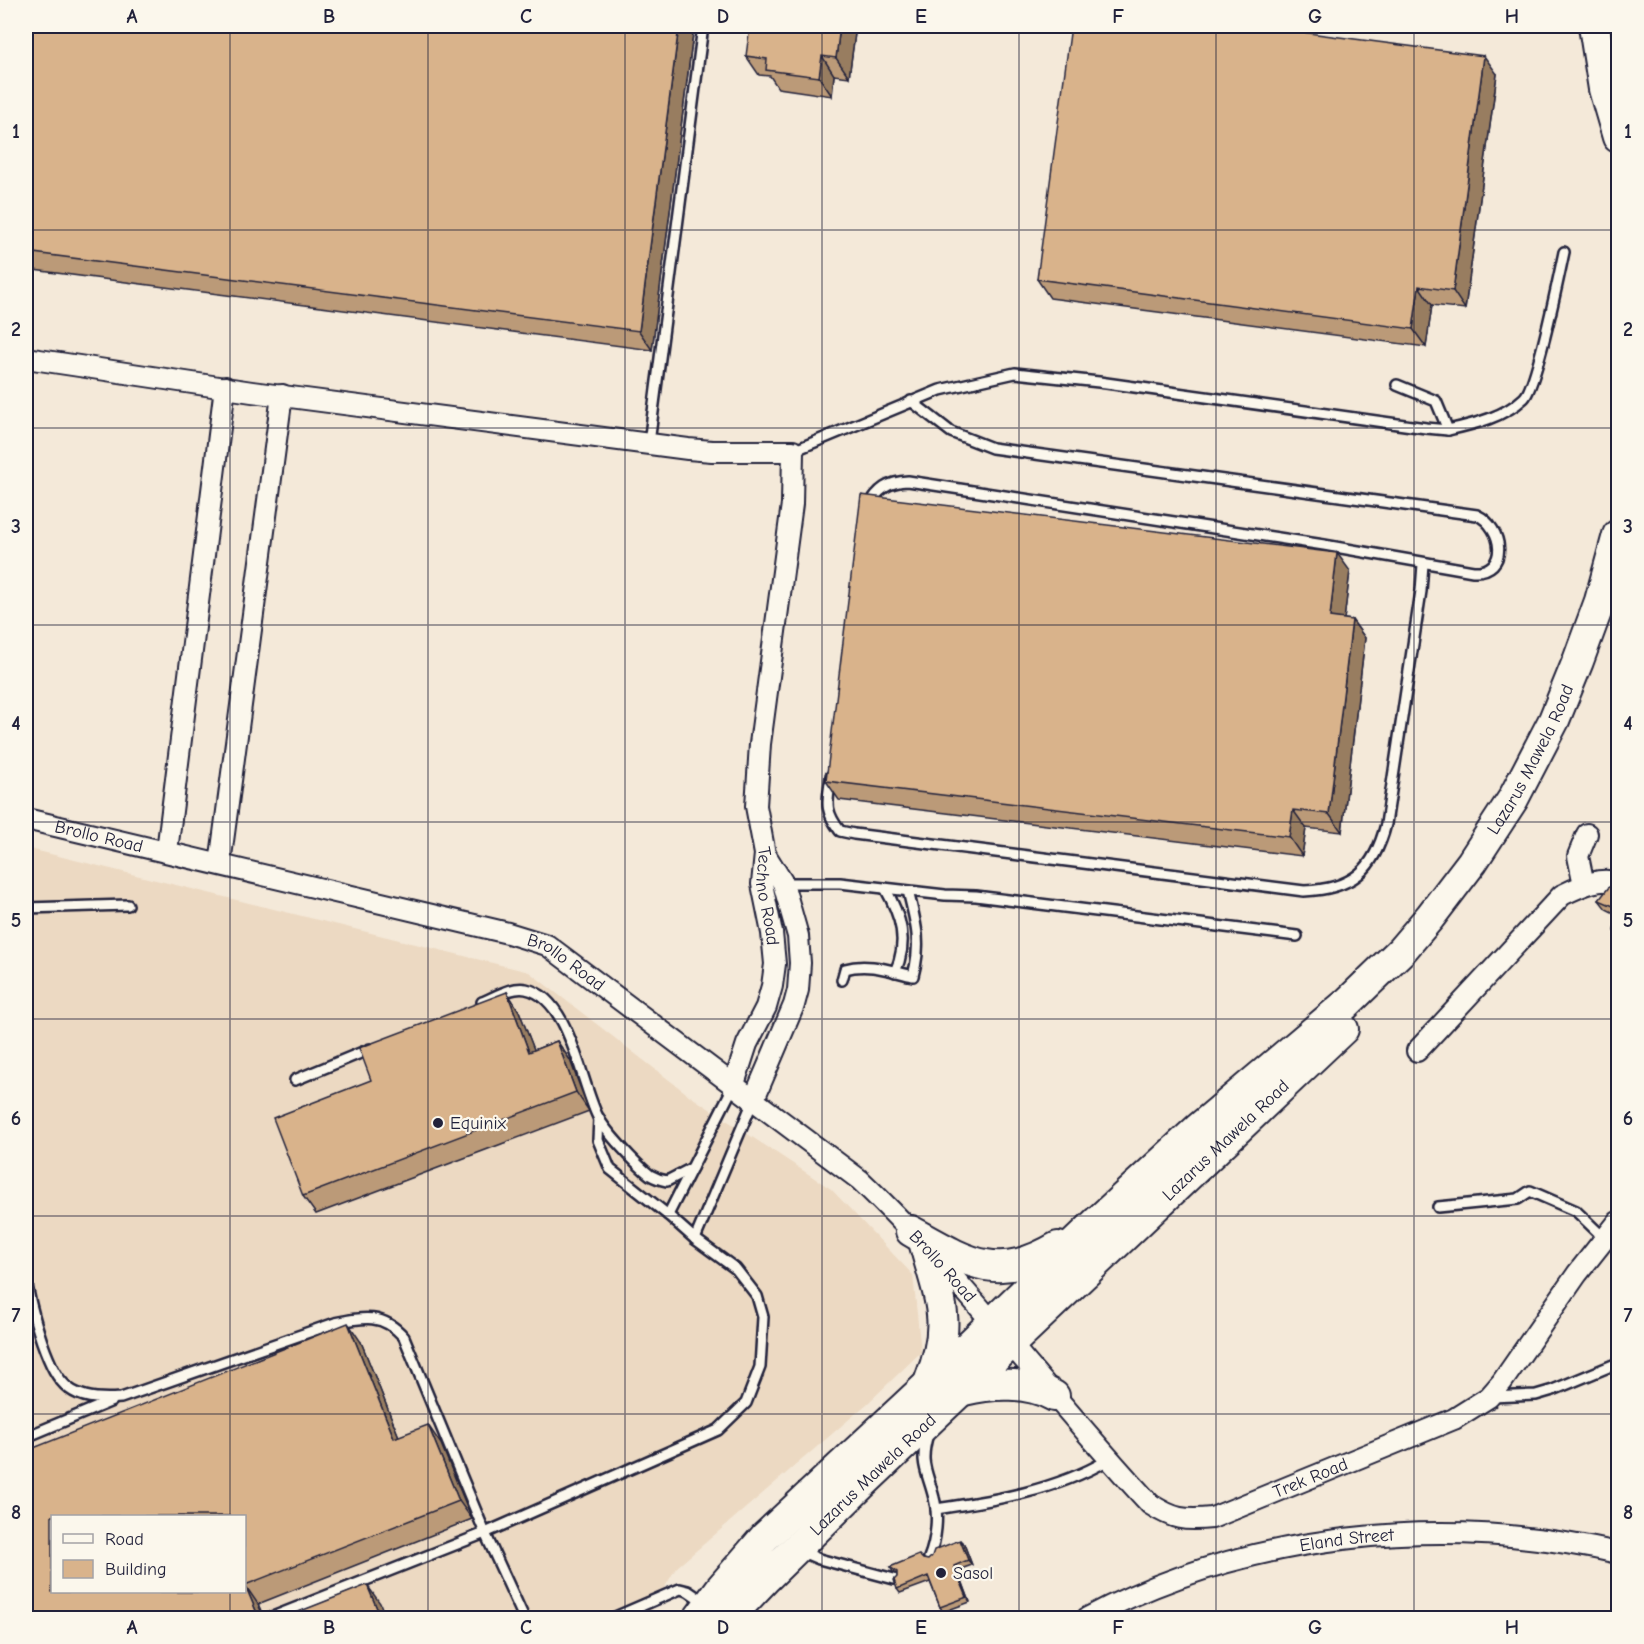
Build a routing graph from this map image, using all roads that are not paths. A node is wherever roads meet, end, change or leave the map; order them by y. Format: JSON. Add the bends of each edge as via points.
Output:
{"nodes":[{"id":1,"x":703,"y":26,"type":"edge"},
{"id":2,"x":1594,"y":26,"type":"edge"},
{"id":3,"x":1618,"y":137,"type":"edge"},
{"id":4,"x":1564,"y":252,"type":"dead end"},
{"id":5,"x":26,"y":358,"type":"edge"},
{"id":6,"x":1397,"y":385,"type":"dead end"},
{"id":7,"x":225,"y":387,"type":"junction"},
{"id":8,"x":282,"y":395,"type":"junction"},
{"id":9,"x":911,"y":401,"type":"junction"},
{"id":10,"x":1448,"y":430,"type":"junction"},
{"id":11,"x":649,"y":443,"type":"junction"},
{"id":12,"x":793,"y":451,"type":"junction"},
{"id":13,"x":866,"y":517,"type":"edge"},
{"id":14,"x":1618,"y":535,"type":"edge"},
{"id":15,"x":1423,"y":564,"type":"junction"},
{"id":16,"x":1618,"y":587,"type":"edge"},
{"id":17,"x":832,"y":769,"type":"edge"},
{"id":18,"x":26,"y":819,"type":"edge"},
{"id":19,"x":1587,"y":834,"type":"dead end"},
{"id":20,"x":167,"y":851,"type":"junction"},
{"id":21,"x":765,"y":854,"type":"junction"},
{"id":22,"x":220,"y":864,"type":"junction"},
{"id":23,"x":783,"y":883,"type":"junction"},
{"id":24,"x":1618,"y":884,"type":"edge"},
{"id":25,"x":762,"y":885,"type":"junction"},
{"id":26,"x":1584,"y":885,"type":"junction"},
{"id":27,"x":885,"y":888,"type":"junction"},
{"id":28,"x":908,"y":891,"type":"junction"},
{"id":29,"x":128,"y":905,"type":"dead end"},
{"id":30,"x":26,"y":908,"type":"edge"},
{"id":31,"x":1297,"y":936,"type":"dead end"},
{"id":32,"x":895,"y":972,"type":"junction"},
{"id":33,"x":842,"y":980,"type":"dead end"},
{"id":34,"x":468,"y":1008,"type":"edge"},
{"id":35,"x":381,"y":1044,"type":"edge"},
{"id":36,"x":1417,"y":1051,"type":"dead end"},
{"id":37,"x":295,"y":1080,"type":"dead end"},
{"id":38,"x":734,"y":1087,"type":"junction"},
{"id":39,"x":753,"y":1101,"type":"junction"},
{"id":40,"x":599,"y":1118,"type":"junction"},
{"id":41,"x":692,"y":1168,"type":"junction"},
{"id":42,"x":1438,"y":1207,"type":"dead end"},
{"id":43,"x":668,"y":1215,"type":"junction"},
{"id":44,"x":1098,"y":1221,"type":"junction"},
{"id":45,"x":1618,"y":1222,"type":"edge"},
{"id":46,"x":918,"y":1238,"type":"junction"},
{"id":47,"x":694,"y":1239,"type":"junction"},
{"id":48,"x":1605,"y":1239,"type":"junction"},
{"id":49,"x":26,"y":1278,"type":"edge"},
{"id":50,"x":28,"y":1306,"type":"edge"},
{"id":51,"x":993,"y":1321,"type":"junction"},
{"id":52,"x":1012,"y":1344,"type":"junction"},
{"id":53,"x":1618,"y":1363,"type":"edge"},
{"id":54,"x":928,"y":1386,"type":"junction"},
{"id":55,"x":964,"y":1390,"type":"junction"},
{"id":56,"x":1053,"y":1396,"type":"junction"},
{"id":57,"x":1489,"y":1397,"type":"junction"},
{"id":58,"x":120,"y":1398,"type":"junction"},
{"id":59,"x":933,"y":1419,"type":"junction"},
{"id":60,"x":26,"y":1437,"type":"edge"},
{"id":61,"x":1108,"y":1460,"type":"junction"},
{"id":62,"x":936,"y":1509,"type":"junction"},
{"id":63,"x":485,"y":1533,"type":"junction"},
{"id":64,"x":796,"y":1549,"type":"junction"},
{"id":65,"x":1618,"y":1553,"type":"edge"},
{"id":66,"x":929,"y":1558,"type":"edge"},
{"id":67,"x":894,"y":1579,"type":"edge"},
{"id":68,"x":718,"y":1613,"type":"edge"},
{"id":69,"x":270,"y":1618,"type":"edge"},
{"id":70,"x":524,"y":1618,"type":"edge"},
{"id":71,"x":613,"y":1618,"type":"edge"},
{"id":72,"x":1088,"y":1618,"type":"edge"}],
"edges":[{"from":1,"to":11,"type":"lane"},
{"from":2,"to":3,"type":"main road","via":[[1604,89]]},
{"from":4,"to":10,"type":"lane","via":[[1526,396],[1478,423]]},
{"from":5,"to":7,"type":"street"},
{"from":6,"to":10,"type":"lane","via":[[1436,401]]},
{"from":7,"to":8,"type":"street"},
{"from":7,"to":20,"type":"street"},
{"from":8,"to":11,"type":"street"},
{"from":8,"to":22,"type":"street"},
{"from":9,"to":10,"type":"lane","via":[[940,390],[1015,373]]},
{"from":9,"to":12,"type":"lane"},
{"from":9,"to":15,"type":"lane","via":[[951,432],[992,448],[1458,511],[1483,518],[1495,531],[1497,558],[1484,572]]},
{"from":11,"to":12,"type":"street","via":[[712,451]]},
{"from":12,"to":21,"type":"street","via":[[792,504],[757,773],[756,806]]},
{"from":13,"to":15,"type":"lane","via":[[877,492],[894,482],[908,481],[1312,543]]},
{"from":14,"to":44,"type":"main road","name":"Lazarus Mawela Road","via":[[1578,661],[1545,738],[1513,799],[1472,862],[1401,951],[1345,1005]]},
{"from":15,"to":17,"type":"lane","via":[[1381,846],[1356,876],[1334,888],[1304,891],[840,831],[827,805]]},
{"from":16,"to":52,"type":"main road","name":"Lazarus Mawela Road","via":[[1593,663],[1541,776],[1506,837],[1446,920],[1369,1004]]},
{"from":18,"to":20,"type":"street","name":"Brollo Road"},
{"from":19,"to":26,"type":"street","via":[[1578,856]]},
{"from":20,"to":22,"type":"street","name":"Brollo Road"},
{"from":21,"to":23,"type":"street","name":"Techno Road"},
{"from":21,"to":25,"type":"street","name":"Techno Road"},
{"from":22,"to":38,"type":"street","name":"Brollo Road","via":[[540,942]]},
{"from":23,"to":25,"type":"lane"},
{"from":23,"to":27,"type":"lane"},
{"from":23,"to":39,"type":"street","name":"Techno Road","via":[[798,936],[798,990]]},
{"from":24,"to":26,"type":"street","via":[[1610,880]]},
{"from":25,"to":38,"type":"street","name":"Techno Road","via":[[774,947],[772,986]]},
{"from":26,"to":36,"type":"street","via":[[1562,894]]},
{"from":27,"to":28,"type":"lane"},
{"from":27,"to":32,"type":"lane","via":[[902,927],[900,960]]},
{"from":28,"to":31,"type":"lane"},
{"from":28,"to":32,"type":"lane","via":[[919,950],[913,976]]},
{"from":29,"to":30,"type":"lane"},
{"from":32,"to":33,"type":"lane","via":[[857,965],[845,969]]},
{"from":34,"to":40,"type":"lane","via":[[511,990],[525,988],[544,997],[561,1018]]},
{"from":35,"to":37,"type":"lane"},
{"from":38,"to":39,"type":"street","name":"Brollo Road"},
{"from":38,"to":41,"type":"lane"},
{"from":39,"to":46,"type":"street","name":"Brollo Road","via":[[860,1180]]},
{"from":39,"to":47,"type":"lane"},
{"from":40,"to":41,"type":"lane","via":[[652,1177],[667,1181]]},
{"from":40,"to":43,"type":"lane","via":[[598,1140],[610,1169]]},
{"from":41,"to":43,"type":"lane"},
{"from":42,"to":48,"type":"lane","via":[[1518,1199],[1530,1191],[1576,1211]]},
{"from":43,"to":47,"type":"lane"},
{"from":44,"to":46,"type":"main road","via":[[1045,1255],[1011,1267],[964,1258]]},
{"from":44,"to":51,"type":"main road","name":"Lazarus Mawela Road"},
{"from":45,"to":48,"type":"street","name":"Trek Road"},
{"from":46,"to":51,"type":"street","name":"Brollo Road"},
{"from":46,"to":54,"type":"main road","via":[[940,1298],[944,1321],[939,1359]]},
{"from":47,"to":63,"type":"lane","via":[[736,1269],[757,1296],[763,1317],[760,1366],[746,1403],[718,1430]]},
{"from":48,"to":57,"type":"street","name":"Trek Road"},
{"from":49,"to":50,"type":"lane"},
{"from":50,"to":58,"type":"lane","via":[[61,1383],[78,1395],[99,1400]]},
{"from":51,"to":52,"type":"street","name":"Trek Road"},
{"from":51,"to":54,"type":"main road","name":"Lazarus Mawela Road"},
{"from":52,"to":55,"type":"main road","name":"Lazarus Mawela Road"},
{"from":52,"to":56,"type":"street","name":"Trek Road"},
{"from":53,"to":57,"type":"lane","via":[[1536,1395]]},
{"from":54,"to":68,"type":"main road","name":"Lazarus Mawela Road","via":[[765,1537],[737,1568]]},
{"from":55,"to":56,"type":"main road","via":[[1003,1385],[1044,1390]]},
{"from":55,"to":59,"type":"main road","name":"Lazarus Mawela Road"},
{"from":56,"to":61,"type":"street","name":"Trek Road"},
{"from":57,"to":61,"type":"street","name":"Trek Road","via":[[1454,1419],[1212,1518],[1180,1520],[1165,1514],[1150,1504]]},
{"from":58,"to":60,"type":"lane"},
{"from":58,"to":63,"type":"lane","via":[[335,1323],[375,1318],[395,1326],[404,1337]]},
{"from":59,"to":62,"type":"lane","via":[[924,1459]]},
{"from":59,"to":64,"type":"main road","name":"Lazarus Mawela Road"},
{"from":61,"to":62,"type":"lane","via":[[1078,1477],[1035,1492]]},
{"from":62,"to":66,"type":"lane"},
{"from":63,"to":69,"type":"lane"},
{"from":63,"to":70,"type":"lane"},
{"from":64,"to":67,"type":"lane"},
{"from":64,"to":68,"type":"main road","name":"Lazarus Mawela Road"},
{"from":65,"to":72,"type":"street","name":"Eland Street","via":[[1468,1533],[1371,1535],[1254,1557],[1195,1574]]},
{"from":68,"to":71,"type":"lane","via":[[680,1589]]}]}
